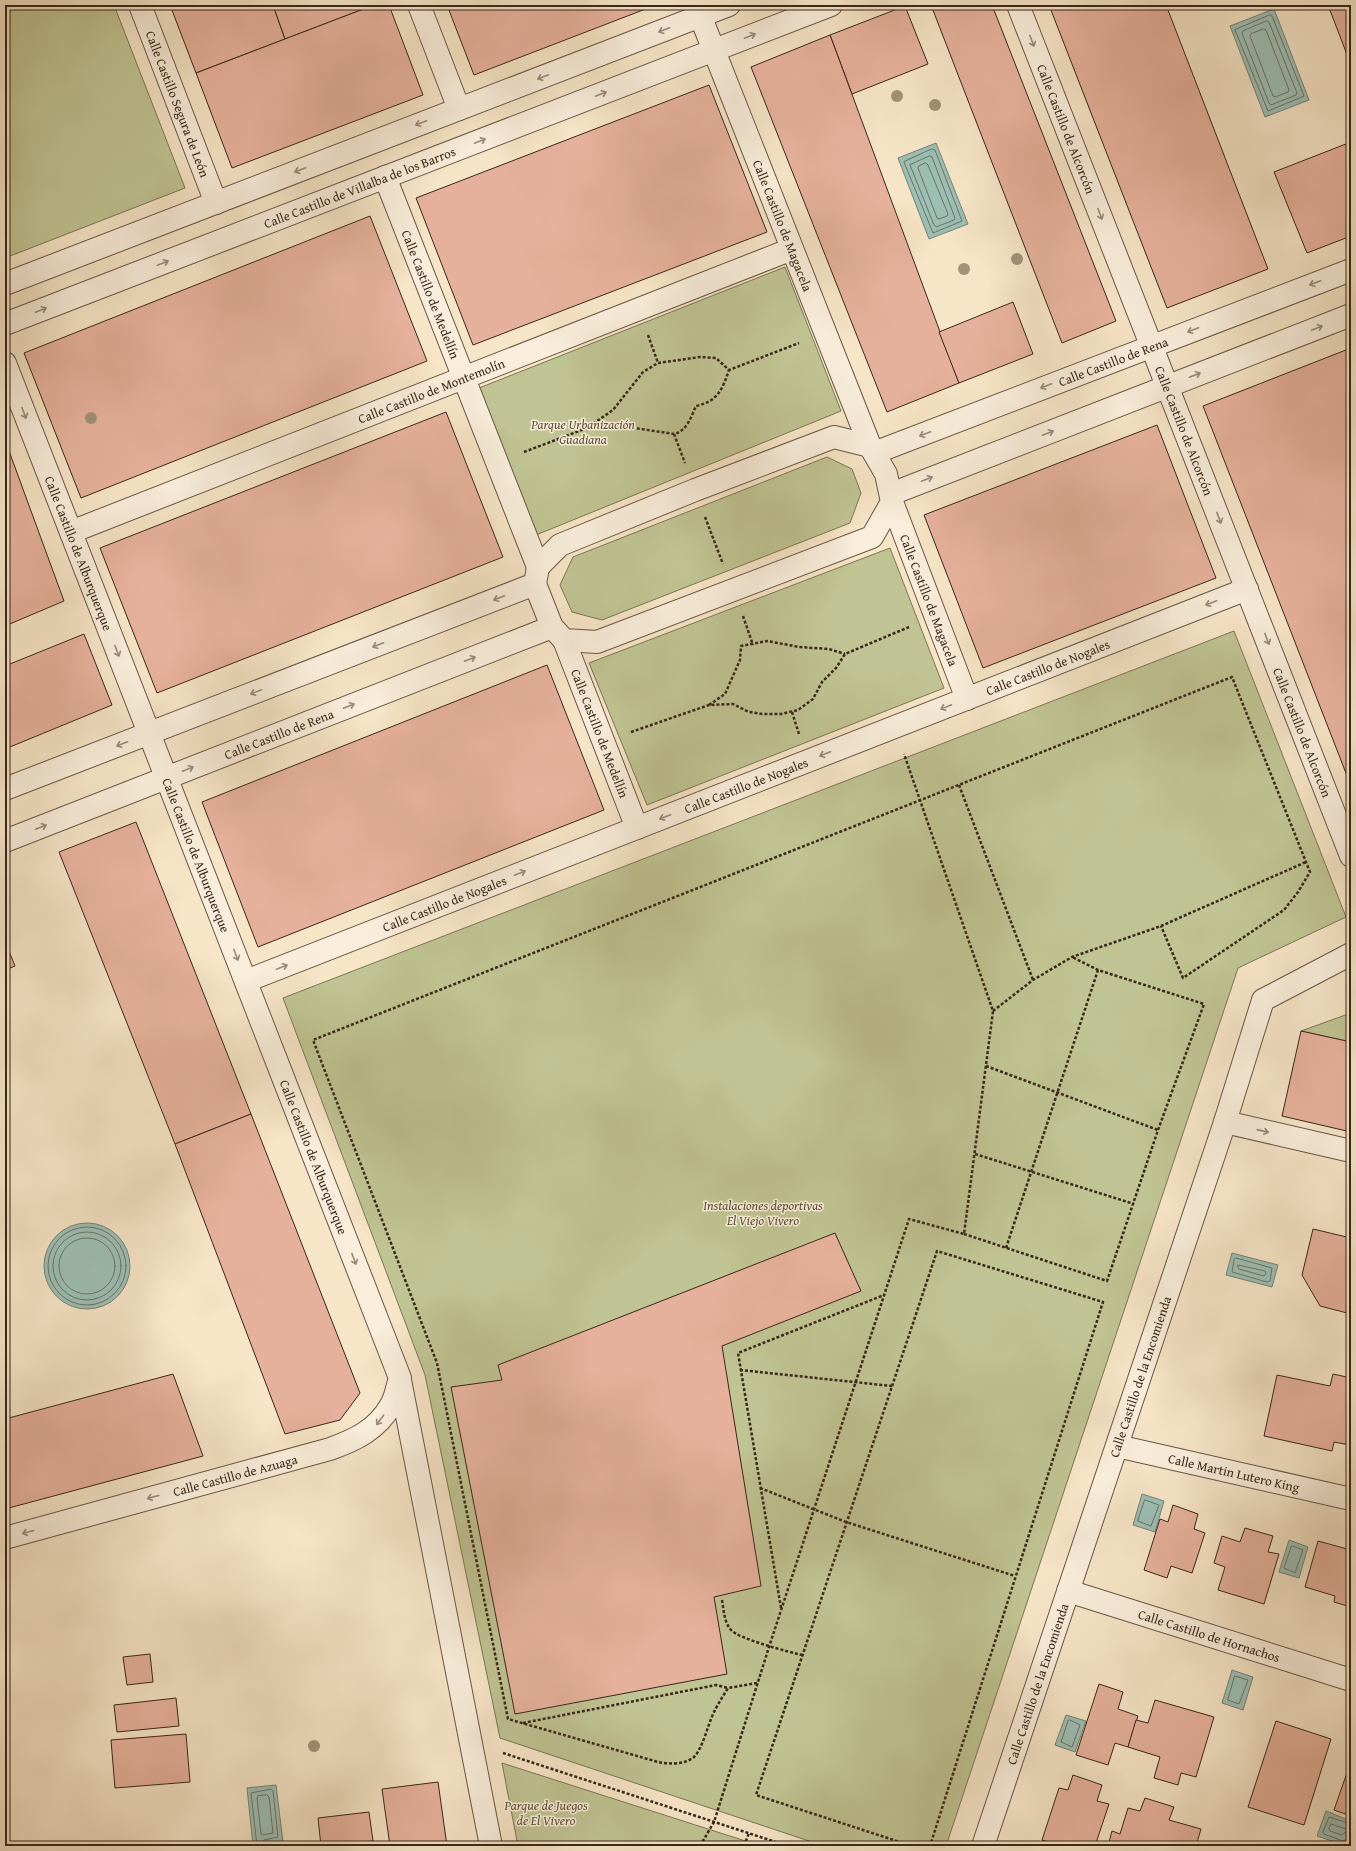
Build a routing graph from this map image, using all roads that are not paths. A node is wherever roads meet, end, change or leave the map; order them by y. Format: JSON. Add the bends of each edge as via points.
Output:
{"nodes":[{"id":1,"x":140,"y":5,"type":"edge"},
{"id":2,"x":419,"y":5,"type":"edge"},
{"id":3,"x":729,"y":5,"type":"edge"},
{"id":4,"x":831,"y":5,"type":"edge"},
{"id":5,"x":1018,"y":5,"type":"edge"},
{"id":6,"x":698,"y":11,"type":"edge"},
{"id":7,"x":714,"y":50,"type":"junction"},
{"id":8,"x":459,"y":109,"type":"junction"},
{"id":9,"x":385,"y":177,"type":"junction"},
{"id":10,"x":216,"y":203,"type":"junction"},
{"id":11,"x":792,"y":249,"type":"junction"},
{"id":12,"x":1351,"y":270,"type":"edge"},
{"id":13,"x":5,"y":284,"type":"edge"},
{"id":14,"x":1351,"y":315,"type":"edge"},
{"id":15,"x":5,"y":324,"type":"edge"},
{"id":16,"x":1152,"y":346,"type":"junction"},
{"id":17,"x":5,"y":363,"type":"edge"},
{"id":18,"x":464,"y":378,"type":"junction"},
{"id":19,"x":1168,"y":386,"type":"junction"},
{"id":20,"x":872,"y":450,"type":"junction"},
{"id":21,"x":891,"y":498,"type":"junction"},
{"id":22,"x":71,"y":532,"type":"junction"},
{"id":23,"x":537,"y":576,"type":"junction"},
{"id":24,"x":1247,"y":589,"type":"junction"},
{"id":25,"x":558,"y":633,"type":"junction"},
{"id":26,"x":967,"y":698,"type":"junction"},
{"id":27,"x":149,"y":733,"type":"junction"},
{"id":28,"x":166,"y":778,"type":"junction"},
{"id":29,"x":5,"y":789,"type":"edge"},
{"id":30,"x":637,"y":828,"type":"junction"},
{"id":31,"x":5,"y":841,"type":"edge"},
{"id":32,"x":1351,"y":856,"type":"edge"},
{"id":33,"x":1351,"y":954,"type":"edge"},
{"id":34,"x":246,"y":981,"type":"junction"},
{"id":35,"x":1225,"y":1122,"type":"junction"},
{"id":36,"x":1351,"y":1151,"type":"edge"},
{"id":37,"x":400,"y":1378,"type":"junction"},
{"id":38,"x":1117,"y":1446,"type":"junction"},
{"id":39,"x":1351,"y":1499,"type":"edge"},
{"id":40,"x":5,"y":1538,"type":"edge"},
{"id":41,"x":1068,"y":1590,"type":"junction"},
{"id":42,"x":1351,"y":1680,"type":"edge"},
{"id":43,"x":491,"y":1846,"type":"edge"},
{"id":44,"x":983,"y":1846,"type":"edge"}],
"edges":[{"from":1,"to":10,"type":"street","name":"Calle Castillo Segura de León"},
{"from":2,"to":8,"type":"street"},
{"from":3,"to":6,"type":"street"},
{"from":7,"to":4,"type":"street","name":"Calle Castillo de Villalba de los Barros","one_way":true},
{"from":5,"to":16,"type":"street","name":"Calle Castillo de Alcorcón","one_way":true},
{"from":6,"to":7,"type":"street","name":"Calle Castillo de Magacela"},
{"from":6,"to":8,"type":"street","one_way":true},
{"from":9,"to":7,"type":"street","name":"Calle Castillo de Villalba de los Barros","one_way":true},
{"from":7,"to":11,"type":"street","name":"Calle Castillo de Magacela"},
{"from":8,"to":10,"type":"street","one_way":true},
{"from":15,"to":9,"type":"street","name":"Calle Castillo de Villalba de los Barros","one_way":true},
{"from":9,"to":18,"type":"street","name":"Calle Castillo de Medellín"},
{"from":10,"to":13,"type":"street"},
{"from":11,"to":18,"type":"street","name":"Calle Castillo de Montemolín"},
{"from":11,"to":20,"type":"street","name":"Calle Castillo de Magacela"},
{"from":12,"to":16,"type":"street","name":"Calle Castillo de Rena","one_way":true},
{"from":19,"to":14,"type":"street","one_way":true},
{"from":16,"to":19,"type":"street","name":"Calle Castillo de Alcorcón"},
{"from":16,"to":20,"type":"street","name":"Calle Castillo de Rena","one_way":true},
{"from":17,"to":22,"type":"street","name":"Calle Castillo de Alburquerque","one_way":true},
{"from":18,"to":22,"type":"street","name":"Calle Castillo de Montemolín"},
{"from":18,"to":23,"type":"street","name":"Calle Castillo de Medellín"},
{"from":21,"to":19,"type":"street","one_way":true},
{"from":19,"to":24,"type":"street","name":"Calle Castillo de Alcorcón","one_way":true},
{"from":20,"to":21,"type":"street","name":"Calle Castillo de Magacela","via":[[886,474]]},
{"from":20,"to":23,"type":"street","via":[[834,437],[560,545]]},
{"from":21,"to":25,"type":"street","via":[[872,537],[597,642]]},
{"from":21,"to":26,"type":"street","name":"Calle Castillo de Magacela"},
{"from":22,"to":27,"type":"street","name":"Calle Castillo de Alburquerque","one_way":true},
{"from":23,"to":25,"type":"street","name":"Calle Castillo de Medellín"},
{"from":23,"to":27,"type":"street","one_way":true},
{"from":24,"to":26,"type":"street","name":"Calle Castillo de Nogales","one_way":true},
{"from":24,"to":32,"type":"street","name":"Calle Castillo de Alcorcón","one_way":true},
{"from":28,"to":25,"type":"street","name":"Calle Castillo de Rena","one_way":true},
{"from":25,"to":30,"type":"street","name":"Calle Castillo de Medellín"},
{"from":26,"to":30,"type":"street","name":"Calle Castillo de Nogales","one_way":true},
{"from":27,"to":28,"type":"street","name":"Calle Castillo de Alburquerque"},
{"from":27,"to":29,"type":"street","one_way":true},
{"from":31,"to":28,"type":"street","name":"Calle Castillo de Rena","one_way":true},
{"from":28,"to":34,"type":"street","name":"Calle Castillo de Alburquerque","one_way":true},
{"from":34,"to":30,"type":"street","name":"Calle Castillo de Nogales","one_way":true},
{"from":33,"to":35,"type":"street","name":"Calle Castillo de la Encomienda","via":[[1263,1000]]},
{"from":34,"to":37,"type":"street","name":"Calle Castillo de Alburquerque","one_way":true},
{"from":35,"to":36,"type":"street","one_way":true},
{"from":35,"to":38,"type":"street","name":"Calle Castillo de la Encomienda"},
{"from":37,"to":40,"type":"street","name":"Calle Castillo de Azuaga","one_way":true,"via":[[392,1404],[376,1426],[354,1440],[330,1449]]},
{"from":37,"to":43,"type":"street"},
{"from":38,"to":39,"type":"street","name":"Calle Martin Lutero King"},
{"from":38,"to":41,"type":"street","name":"Calle Castillo de la Encomienda"},
{"from":41,"to":42,"type":"street","name":"Calle Castillo de Hornachos"},
{"from":41,"to":44,"type":"street","name":"Calle Castillo de la Encomienda"}]}
